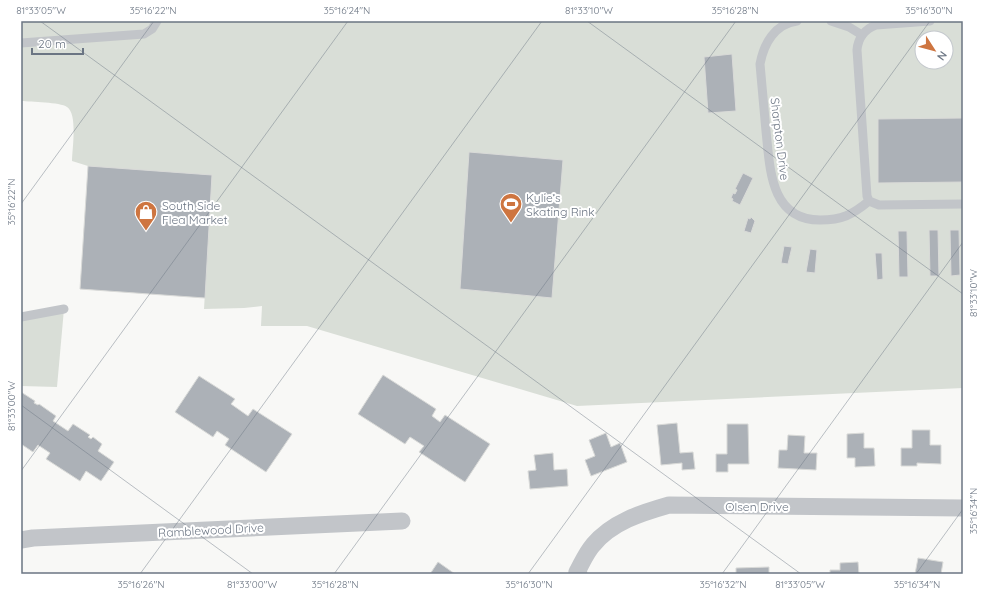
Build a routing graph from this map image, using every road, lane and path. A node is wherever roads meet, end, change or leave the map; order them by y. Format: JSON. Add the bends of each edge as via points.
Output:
{"nodes":[{"id":1,"x":157,"y":21,"type":"edge"},
{"id":2,"x":797,"y":21,"type":"edge"},
{"id":3,"x":831,"y":21,"type":"edge"},
{"id":4,"x":930,"y":21,"type":"edge"},
{"id":5,"x":862,"y":35,"type":"junction"},
{"id":6,"x":21,"y":43,"type":"edge"},
{"id":7,"x":869,"y":201,"type":"junction"},
{"id":8,"x":963,"y":204,"type":"edge"},
{"id":9,"x":64,"y":309,"type":"dead end"},
{"id":10,"x":21,"y":318,"type":"edge"},
{"id":11,"x":963,"y":508,"type":"edge"},
{"id":12,"x":402,"y":521,"type":"dead end"},
{"id":13,"x":21,"y":540,"type":"edge"},
{"id":14,"x":578,"y":573,"type":"edge"}],
"edges":[{"from":1,"to":6,"type":"lane","via":[[152,29],[144,34]]},
{"from":2,"to":7,"type":"lane","name":"Sharpton Drive","via":[[789,22],[774,32],[764,48],[760,64],[773,184],[779,198],[790,210],[808,219],[832,220],[846,217]]},
{"from":3,"to":5,"type":"lane"},
{"from":4,"to":5,"type":"lane","via":[[876,25]]},
{"from":5,"to":7,"type":"lane","via":[[857,50]]},
{"from":7,"to":8,"type":"lane","via":[[886,206]]},
{"from":9,"to":10,"type":"lane"},
{"from":11,"to":14,"type":"street","name":"Olsen Drive","via":[[669,505],[638,514],[601,536],[592,546]]},
{"from":12,"to":13,"type":"street","name":"Ramblewood Drive"}]}
